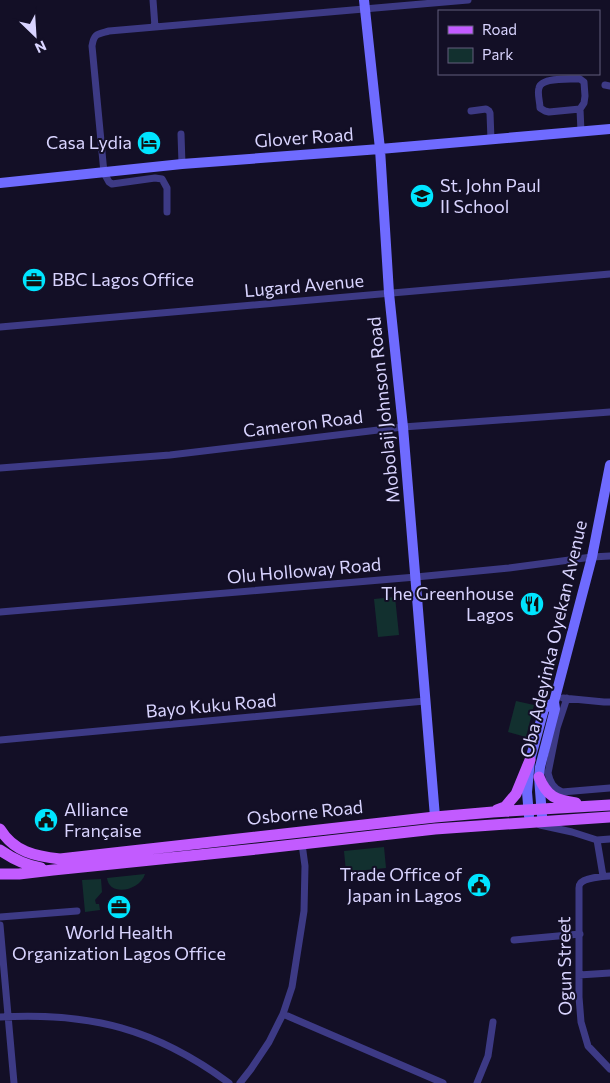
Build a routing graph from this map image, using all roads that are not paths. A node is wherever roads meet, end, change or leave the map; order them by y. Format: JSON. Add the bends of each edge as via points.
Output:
{"nodes":[{"id":1,"x":153,"y":0,"type":"edge"},
{"id":2,"x":468,"y":0,"type":"edge"},
{"id":3,"x":364,"y":4,"type":"edge"},
{"id":4,"x":155,"y":27,"type":"junction"},
{"id":5,"x":580,"y":109,"type":"junction"},
{"id":6,"x":471,"y":111,"type":"dead end"},
{"id":7,"x":610,"y":129,"type":"edge"},
{"id":8,"x":581,"y":132,"type":"junction"},
{"id":9,"x":181,"y":134,"type":"dead end"},
{"id":10,"x":491,"y":140,"type":"junction"},
{"id":11,"x":380,"y":149,"type":"junction"},
{"id":12,"x":182,"y":164,"type":"junction"},
{"id":13,"x":104,"y":173,"type":"junction"},
{"id":14,"x":0,"y":183,"type":"edge"},
{"id":15,"x":167,"y":212,"type":"dead end"},
{"id":16,"x":610,"y":274,"type":"edge"},
{"id":17,"x":388,"y":293,"type":"junction"},
{"id":18,"x":0,"y":327,"type":"edge"},
{"id":19,"x":610,"y":412,"type":"edge"},
{"id":20,"x":404,"y":428,"type":"junction"},
{"id":21,"x":610,"y":465,"type":"edge"},
{"id":22,"x":0,"y":468,"type":"edge"},
{"id":23,"x":610,"y":556,"type":"edge"},
{"id":24,"x":592,"y":557,"type":"junction"},
{"id":25,"x":416,"y":577,"type":"junction"},
{"id":26,"x":0,"y":612,"type":"edge"},
{"id":27,"x":567,"y":698,"type":"junction"},
{"id":28,"x":555,"y":699,"type":"junction"},
{"id":29,"x":425,"y":701,"type":"junction"},
{"id":30,"x":610,"y":702,"type":"edge"},
{"id":31,"x":0,"y":740,"type":"edge"},
{"id":32,"x":530,"y":760,"type":"junction"},
{"id":33,"x":539,"y":777,"type":"junction"},
{"id":34,"x":610,"y":788,"type":"edge"},
{"id":35,"x":610,"y":805,"type":"edge"},
{"id":36,"x":593,"y":806,"type":"junction"},
{"id":37,"x":528,"y":810,"type":"junction"},
{"id":38,"x":492,"y":812,"type":"junction"},
{"id":39,"x":542,"y":816,"type":"junction"},
{"id":40,"x":435,"y":817,"type":"junction"},
{"id":41,"x":610,"y":817,"type":"edge"},
{"id":42,"x":530,"y":823,"type":"junction"},
{"id":43,"x":0,"y":829,"type":"edge"},
{"id":44,"x":610,"y":839,"type":"edge"},
{"id":45,"x":597,"y":840,"type":"junction"},
{"id":46,"x":302,"y":844,"type":"junction"},
{"id":47,"x":0,"y":850,"type":"edge"},
{"id":48,"x":53,"y":870,"type":"junction"},
{"id":49,"x":0,"y":874,"type":"edge"},
{"id":50,"x":606,"y":876,"type":"edge"},
{"id":51,"x":77,"y":911,"type":"dead end"},
{"id":52,"x":0,"y":917,"type":"edge"},
{"id":53,"x":0,"y":925,"type":"edge"},
{"id":54,"x":580,"y":934,"type":"junction"},
{"id":55,"x":514,"y":940,"type":"dead end"},
{"id":56,"x":610,"y":973,"type":"edge"},
{"id":57,"x":579,"y":975,"type":"junction"},
{"id":58,"x":283,"y":1014,"type":"junction"},
{"id":59,"x":0,"y":1016,"type":"edge"},
{"id":60,"x":8,"y":1016,"type":"junction"},
{"id":61,"x":493,"y":1022,"type":"dead end"},
{"id":62,"x":610,"y":1069,"type":"edge"},
{"id":63,"x":14,"y":1083,"type":"edge"},
{"id":64,"x":229,"y":1083,"type":"edge"},
{"id":65,"x":240,"y":1083,"type":"edge"},
{"id":66,"x":443,"y":1083,"type":"edge"},
{"id":67,"x":477,"y":1083,"type":"edge"}],
"edges":[{"from":1,"to":4,"type":"street"},
{"from":2,"to":3,"type":"street"},
{"from":3,"to":4,"type":"street"},
{"from":3,"to":11,"type":"main road","name":"Mobolaji Johnson Road"},
{"from":4,"to":13,"type":"street","via":[[110,31],[93,39]]},
{"from":5,"to":5,"type":"street","via":[[549,112],[540,108],[541,84],[546,80],[580,79],[584,82],[585,96]]},
{"from":5,"to":8,"type":"street"},
{"from":6,"to":10,"type":"street","via":[[489,110]]},
{"from":7,"to":8,"type":"main road","name":"Glover Road"},
{"from":8,"to":10,"type":"main road","name":"Glover Road"},
{"from":9,"to":12,"type":"street"},
{"from":10,"to":11,"type":"main road","name":"Glover Road"},
{"from":11,"to":12,"type":"main road","name":"Glover Road"},
{"from":11,"to":17,"type":"main road","name":"Mobolaji Johnson Road"},
{"from":12,"to":13,"type":"main road","name":"Glover Road"},
{"from":13,"to":14,"type":"main road","name":"Glover Road"},
{"from":13,"to":15,"type":"street","via":[[112,184],[155,178],[162,180],[166,188]]},
{"from":16,"to":17,"type":"street","name":"Lugard Avenue"},
{"from":17,"to":18,"type":"street","name":"Lugard Avenue"},
{"from":17,"to":20,"type":"main road","name":"Mobolaji Johnson Road"},
{"from":19,"to":20,"type":"street","name":"Cameron Road"},
{"from":20,"to":22,"type":"street","name":"Cameron Road","via":[[170,455]]},
{"from":20,"to":25,"type":"main road","name":"Mobolaji Johnson Road"},
{"from":21,"to":24,"type":"main road","name":"Oba Adeyinka Oyekan Avenue"},
{"from":23,"to":24,"type":"street","name":"Olu Holloway Road"},
{"from":24,"to":25,"type":"street","name":"Olu Holloway Road"},
{"from":24,"to":28,"type":"main road","name":"Oba Adeyinka Oyekan Avenue"},
{"from":25,"to":26,"type":"street","name":"Olu Holloway Road"},
{"from":25,"to":29,"type":"main road","name":"Mobolaji Johnson Road"},
{"from":27,"to":28,"type":"street"},
{"from":27,"to":30,"type":"street"},
{"from":27,"to":34,"type":"street","via":[[557,728],[549,780],[562,792]]},
{"from":28,"to":32,"type":"main road","via":[[544,709]]},
{"from":28,"to":33,"type":"main road","name":"Oba Adeyinka Oyekan Avenue"},
{"from":29,"to":31,"type":"street","name":"Bayo Kuku Road"},
{"from":29,"to":40,"type":"main road","name":"Mobolaji Johnson Road"},
{"from":32,"to":37,"type":"main road","via":[[526,792]]},
{"from":32,"to":38,"type":"main road","via":[[516,794],[505,807]]},
{"from":33,"to":36,"type":"main road","via":[[547,792],[557,798]]},
{"from":33,"to":39,"type":"main road","name":"Oba Adeyinka Oyekan Avenue"},
{"from":35,"to":36,"type":"main road","name":"Osborne Road"},
{"from":36,"to":39,"type":"main road","name":"Osborne Road"},
{"from":37,"to":38,"type":"main road","name":"Osborne Road"},
{"from":37,"to":39,"type":"main road","name":"Osborne Road"},
{"from":37,"to":42,"type":"main road"},
{"from":38,"to":40,"type":"main road","name":"Osborne Road"},
{"from":39,"to":41,"type":"main road","name":"Osborne Road"},
{"from":39,"to":42,"type":"main road","name":"Osborne Road"},
{"from":40,"to":43,"type":"main road","name":"Osborne Road","via":[[60,858],[33,854],[16,847]]},
{"from":42,"to":45,"type":"street"},
{"from":42,"to":46,"type":"main road","name":"Osborne Road","via":[[435,829]]},
{"from":44,"to":45,"type":"street"},
{"from":45,"to":50,"type":"street"},
{"from":46,"to":48,"type":"main road","name":"Osborne Road"},
{"from":46,"to":58,"type":"street","via":[[304,911],[292,987]]},
{"from":47,"to":48,"type":"main road","via":[[31,866]]},
{"from":48,"to":49,"type":"main road","name":"Osborne Road"},
{"from":50,"to":54,"type":"street","name":"Ogun Street","via":[[580,884]]},
{"from":51,"to":52,"type":"street"},
{"from":53,"to":60,"type":"street"},
{"from":54,"to":55,"type":"street"},
{"from":54,"to":57,"type":"street","name":"Ogun Street"},
{"from":56,"to":57,"type":"street"},
{"from":57,"to":62,"type":"street","name":"Ogun Street","via":[[582,1022],[588,1046]]},
{"from":58,"to":65,"type":"street"},
{"from":58,"to":66,"type":"street"},
{"from":59,"to":60,"type":"street"},
{"from":60,"to":63,"type":"street"},
{"from":60,"to":64,"type":"street","via":[[76,1018],[125,1028],[179,1051]]},
{"from":61,"to":67,"type":"street","via":[[488,1056]]}]}
